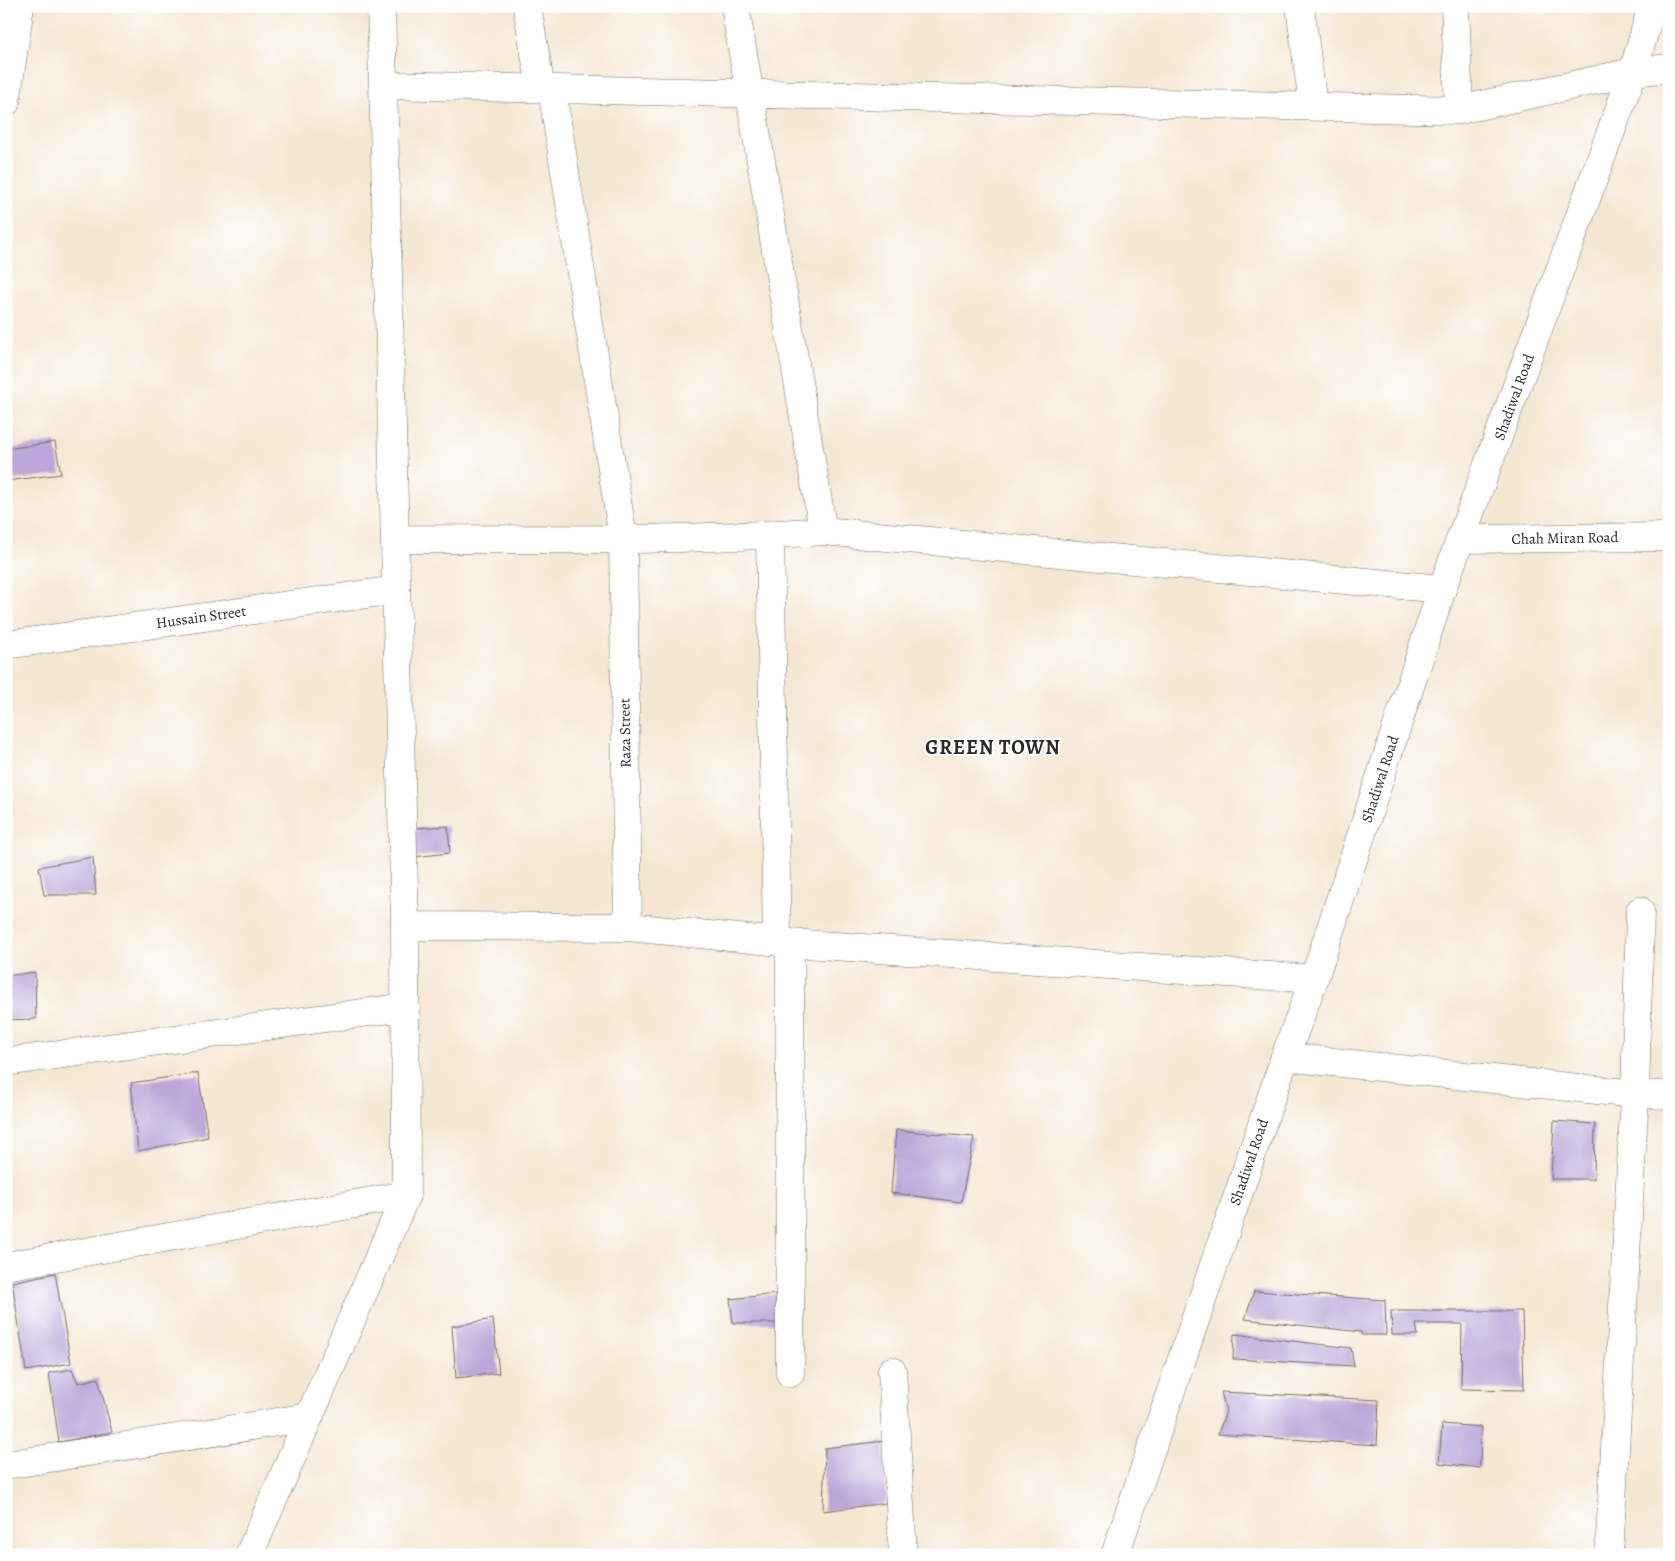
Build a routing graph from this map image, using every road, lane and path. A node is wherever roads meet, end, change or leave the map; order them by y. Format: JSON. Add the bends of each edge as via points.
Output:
{"nodes":[{"id":1,"x":20,"y":6,"type":"edge"},
{"id":2,"x":381,"y":6,"type":"edge"},
{"id":3,"x":527,"y":6,"type":"edge"},
{"id":4,"x":735,"y":6,"type":"edge"},
{"id":5,"x":1300,"y":6,"type":"edge"},
{"id":6,"x":1455,"y":6,"type":"edge"},
{"id":7,"x":1652,"y":6,"type":"edge"},
{"id":8,"x":1669,"y":68,"type":"edge"},
{"id":9,"x":1633,"y":72,"type":"junction"},
{"id":10,"x":383,"y":85,"type":"junction"},
{"id":11,"x":547,"y":89,"type":"junction"},
{"id":12,"x":750,"y":94,"type":"junction"},
{"id":13,"x":6,"y":102,"type":"edge"},
{"id":14,"x":1313,"y":106,"type":"junction"},
{"id":15,"x":1459,"y":110,"type":"junction"},
{"id":16,"x":823,"y":531,"type":"junction"},
{"id":17,"x":770,"y":535,"type":"junction"},
{"id":18,"x":1669,"y":536,"type":"edge"},
{"id":19,"x":623,"y":538,"type":"junction"},
{"id":20,"x":395,"y":539,"type":"junction"},
{"id":21,"x":1462,"y":539,"type":"junction"},
{"id":22,"x":1442,"y":589,"type":"junction"},
{"id":23,"x":396,"y":590,"type":"junction"},
{"id":24,"x":6,"y":645,"type":"edge"},
{"id":25,"x":1640,"y":911,"type":"dead end"},
{"id":26,"x":405,"y":926,"type":"junction"},
{"id":27,"x":628,"y":927,"type":"junction"},
{"id":28,"x":784,"y":942,"type":"junction"},
{"id":29,"x":1314,"y":979,"type":"junction"},
{"id":30,"x":406,"y":1007,"type":"junction"},
{"id":31,"x":1285,"y":1057,"type":"junction"},
{"id":32,"x":6,"y":1062,"type":"edge"},
{"id":33,"x":1635,"y":1094,"type":"junction"},
{"id":34,"x":1669,"y":1095,"type":"edge"},
{"id":35,"x":406,"y":1195,"type":"junction"},
{"id":36,"x":6,"y":1266,"type":"edge"},
{"id":37,"x":892,"y":1371,"type":"dead end"},
{"id":38,"x":790,"y":1372,"type":"dead end"},
{"id":39,"x":309,"y":1417,"type":"junction"},
{"id":40,"x":6,"y":1465,"type":"edge"},
{"id":41,"x":249,"y":1555,"type":"edge"},
{"id":42,"x":903,"y":1555,"type":"edge"},
{"id":43,"x":1115,"y":1555,"type":"edge"},
{"id":44,"x":1609,"y":1555,"type":"edge"}],
"edges":[{"from":1,"to":13,"type":"street"},
{"from":2,"to":10,"type":"street"},
{"from":3,"to":11,"type":"street","name":"Raza Street"},
{"from":4,"to":12,"type":"street"},
{"from":5,"to":14,"type":"street"},
{"from":6,"to":15,"type":"street"},
{"from":7,"to":9,"type":"street","name":"Shadiwal Road"},
{"from":8,"to":9,"type":"street"},
{"from":9,"to":15,"type":"street"},
{"from":9,"to":21,"type":"street","name":"Shadiwal Road"},
{"from":10,"to":11,"type":"street"},
{"from":10,"to":20,"type":"street"},
{"from":11,"to":12,"type":"street"},
{"from":11,"to":19,"type":"street","name":"Raza Street"},
{"from":12,"to":14,"type":"street"},
{"from":12,"to":16,"type":"street"},
{"from":14,"to":15,"type":"street"},
{"from":16,"to":17,"type":"street"},
{"from":16,"to":22,"type":"street"},
{"from":17,"to":19,"type":"street"},
{"from":17,"to":28,"type":"street"},
{"from":18,"to":21,"type":"street","name":"Chah Miran Road"},
{"from":19,"to":20,"type":"street"},
{"from":19,"to":27,"type":"street","name":"Raza Street"},
{"from":20,"to":23,"type":"street"},
{"from":21,"to":22,"type":"street","name":"Shadiwal Road"},
{"from":22,"to":29,"type":"street","name":"Shadiwal Road"},
{"from":23,"to":24,"type":"street","name":"Hussain Street"},
{"from":23,"to":26,"type":"street"},
{"from":25,"to":33,"type":"street"},
{"from":26,"to":27,"type":"street"},
{"from":26,"to":30,"type":"street"},
{"from":27,"to":28,"type":"street"},
{"from":28,"to":29,"type":"street"},
{"from":28,"to":38,"type":"street"},
{"from":29,"to":31,"type":"street","name":"Shadiwal Road"},
{"from":30,"to":32,"type":"street"},
{"from":30,"to":35,"type":"street"},
{"from":31,"to":33,"type":"street"},
{"from":31,"to":43,"type":"street","name":"Shadiwal Road"},
{"from":33,"to":34,"type":"street"},
{"from":33,"to":44,"type":"street"},
{"from":35,"to":36,"type":"street"},
{"from":35,"to":39,"type":"street"},
{"from":37,"to":42,"type":"street"},
{"from":39,"to":40,"type":"street"},
{"from":39,"to":41,"type":"street"}]}
